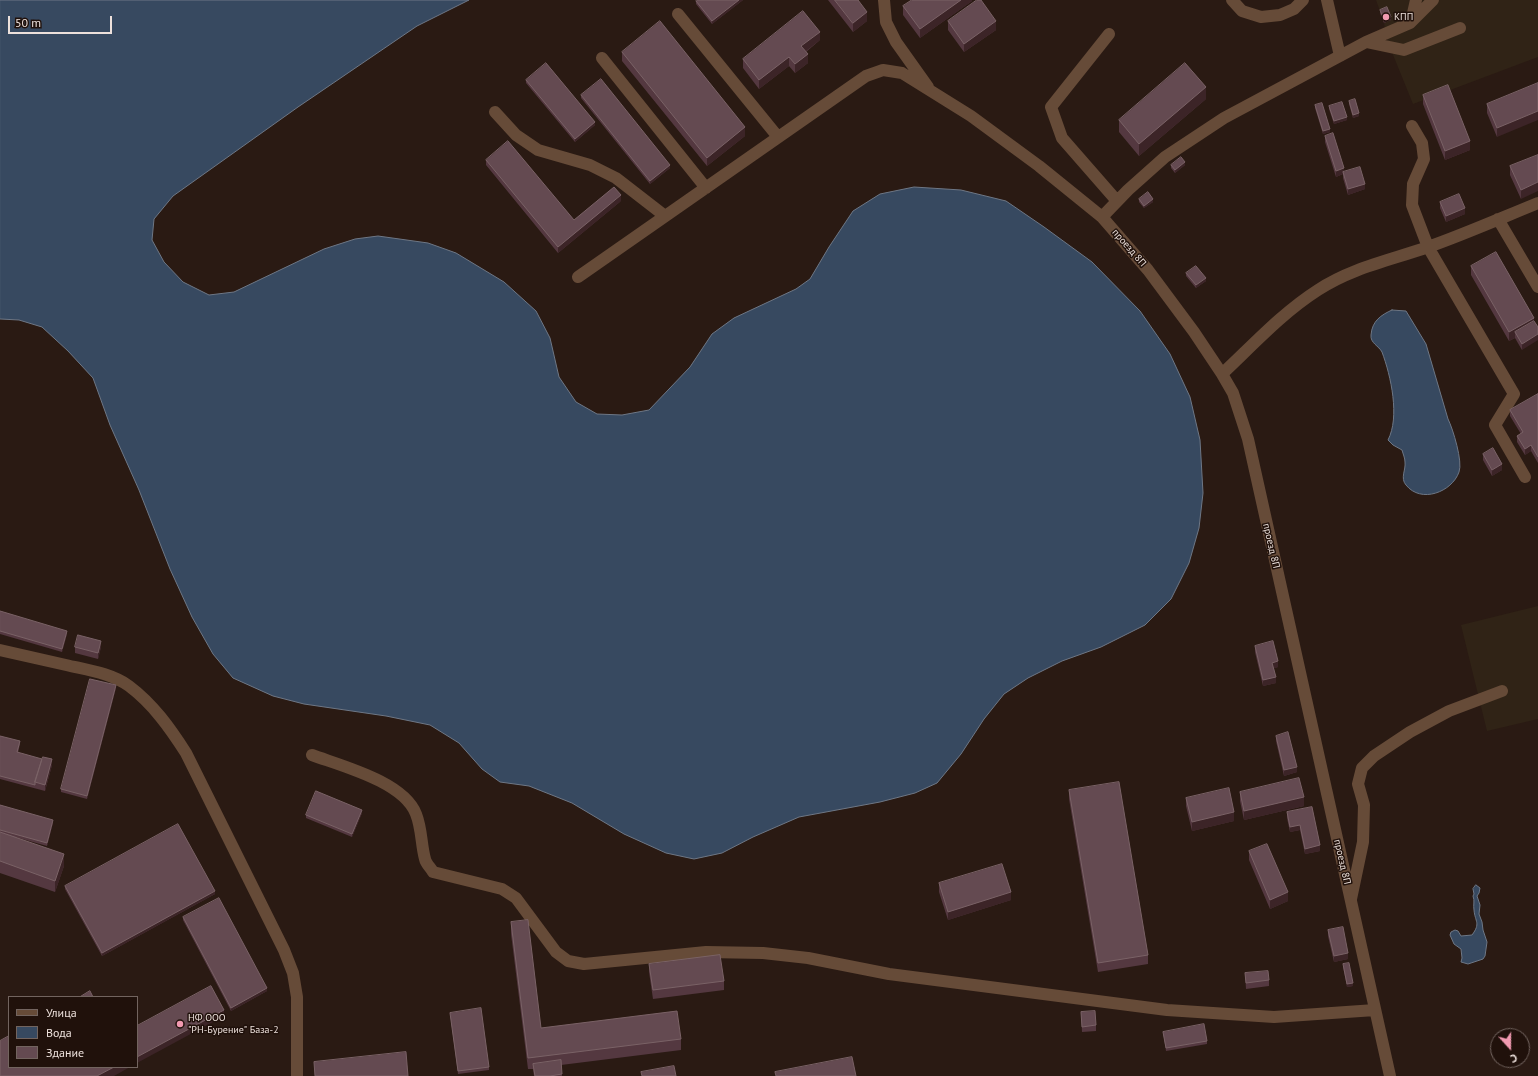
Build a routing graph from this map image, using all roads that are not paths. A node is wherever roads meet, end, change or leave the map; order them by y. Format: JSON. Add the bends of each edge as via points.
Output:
{"nodes":[{"id":1,"x":884,"y":0,"type":"edge"},
{"id":2,"x":1232,"y":0,"type":"edge"},
{"id":3,"x":1303,"y":0,"type":"edge"},
{"id":4,"x":1327,"y":0,"type":"edge"},
{"id":5,"x":1416,"y":0,"type":"edge"},
{"id":6,"x":1433,"y":0,"type":"edge"},
{"id":7,"x":678,"y":14,"type":"dead end"},
{"id":8,"x":1410,"y":23,"type":"junction"},
{"id":9,"x":1460,"y":28,"type":"dead end"},
{"id":10,"x":1109,"y":34,"type":"dead end"},
{"id":11,"x":1366,"y":42,"type":"junction"},
{"id":12,"x":1340,"y":56,"type":"junction"},
{"id":13,"x":602,"y":58,"type":"dead end"},
{"id":14,"x":931,"y":91,"type":"junction"},
{"id":15,"x":495,"y":112,"type":"dead end"},
{"id":16,"x":1412,"y":126,"type":"dead end"},
{"id":17,"x":778,"y":137,"type":"junction"},
{"id":18,"x":706,"y":188,"type":"junction"},
{"id":19,"x":1117,"y":201,"type":"junction"},
{"id":20,"x":1538,"y":203,"type":"edge"},
{"id":21,"x":664,"y":216,"type":"junction"},
{"id":22,"x":1102,"y":218,"type":"junction"},
{"id":23,"x":1498,"y":219,"type":"junction"},
{"id":24,"x":1428,"y":247,"type":"junction"},
{"id":25,"x":578,"y":276,"type":"dead end"},
{"id":26,"x":1538,"y":287,"type":"edge"},
{"id":27,"x":1222,"y":374,"type":"junction"},
{"id":28,"x":1525,"y":477,"type":"dead end"},
{"id":29,"x":0,"y":650,"type":"edge"},
{"id":30,"x":1502,"y":691,"type":"dead end"},
{"id":31,"x":312,"y":755,"type":"dead end"},
{"id":32,"x":1351,"y":903,"type":"junction"},
{"id":33,"x":1375,"y":1010,"type":"junction"},
{"id":34,"x":297,"y":1076,"type":"edge"},
{"id":35,"x":1390,"y":1076,"type":"edge"}],
"edges":[{"from":1,"to":14,"type":"street","via":[[886,22],[896,42]]},
{"from":2,"to":3,"type":"street","via":[[1242,11],[1261,17],[1280,15],[1294,9]]},
{"from":4,"to":12,"type":"street"},
{"from":5,"to":8,"type":"street"},
{"from":6,"to":8,"type":"street"},
{"from":7,"to":17,"type":"street"},
{"from":8,"to":11,"type":"street"},
{"from":9,"to":11,"type":"street","via":[[1404,50]]},
{"from":10,"to":19,"type":"street","via":[[1051,108],[1062,138]]},
{"from":11,"to":12,"type":"street"},
{"from":12,"to":19,"type":"street","via":[[1224,118],[1166,157]]},
{"from":13,"to":18,"type":"street"},
{"from":14,"to":17,"type":"street","name":"проезд 8П","via":[[902,73],[884,70],[866,76]]},
{"from":14,"to":22,"type":"street","name":"проезд 8П","via":[[971,116],[1039,166]]},
{"from":15,"to":21,"type":"street","via":[[516,135],[538,150],[590,165],[616,178]]},
{"from":16,"to":24,"type":"street","via":[[1422,143],[1424,159],[1413,184],[1412,205]]},
{"from":17,"to":18,"type":"street","name":"проезд 8П"},
{"from":18,"to":21,"type":"street","name":"проезд 8П"},
{"from":19,"to":22,"type":"street"},
{"from":20,"to":23,"type":"street"},
{"from":21,"to":25,"type":"street","name":"проезд 8П"},
{"from":22,"to":27,"type":"street","name":"проезд 8П","via":[[1148,270]]},
{"from":23,"to":24,"type":"street"},
{"from":23,"to":26,"type":"street"},
{"from":24,"to":27,"type":"street","via":[[1384,260],[1318,289],[1281,318]]},
{"from":24,"to":28,"type":"street","via":[[1514,394],[1495,426]]},
{"from":27,"to":32,"type":"street","name":"проезд 8П","via":[[1232,393],[1248,439]]},
{"from":29,"to":34,"type":"street","via":[[113,677],[128,686],[152,707],[169,728],[186,753],[284,950],[297,997]]},
{"from":30,"to":32,"type":"street","via":[[1449,711],[1410,732],[1374,756],[1362,768],[1358,784],[1364,805],[1363,842]]},
{"from":31,"to":33,"type":"street","via":[[377,779],[394,788],[416,813],[425,861],[433,872],[502,890],[516,898],[556,952],[568,961],[584,964],[706,952],[763,953],[808,958],[889,974],[1167,1010],[1274,1016]]},
{"from":32,"to":33,"type":"street","name":"проезд 8П"},
{"from":33,"to":35,"type":"street","name":"проезд 8П"}]}
